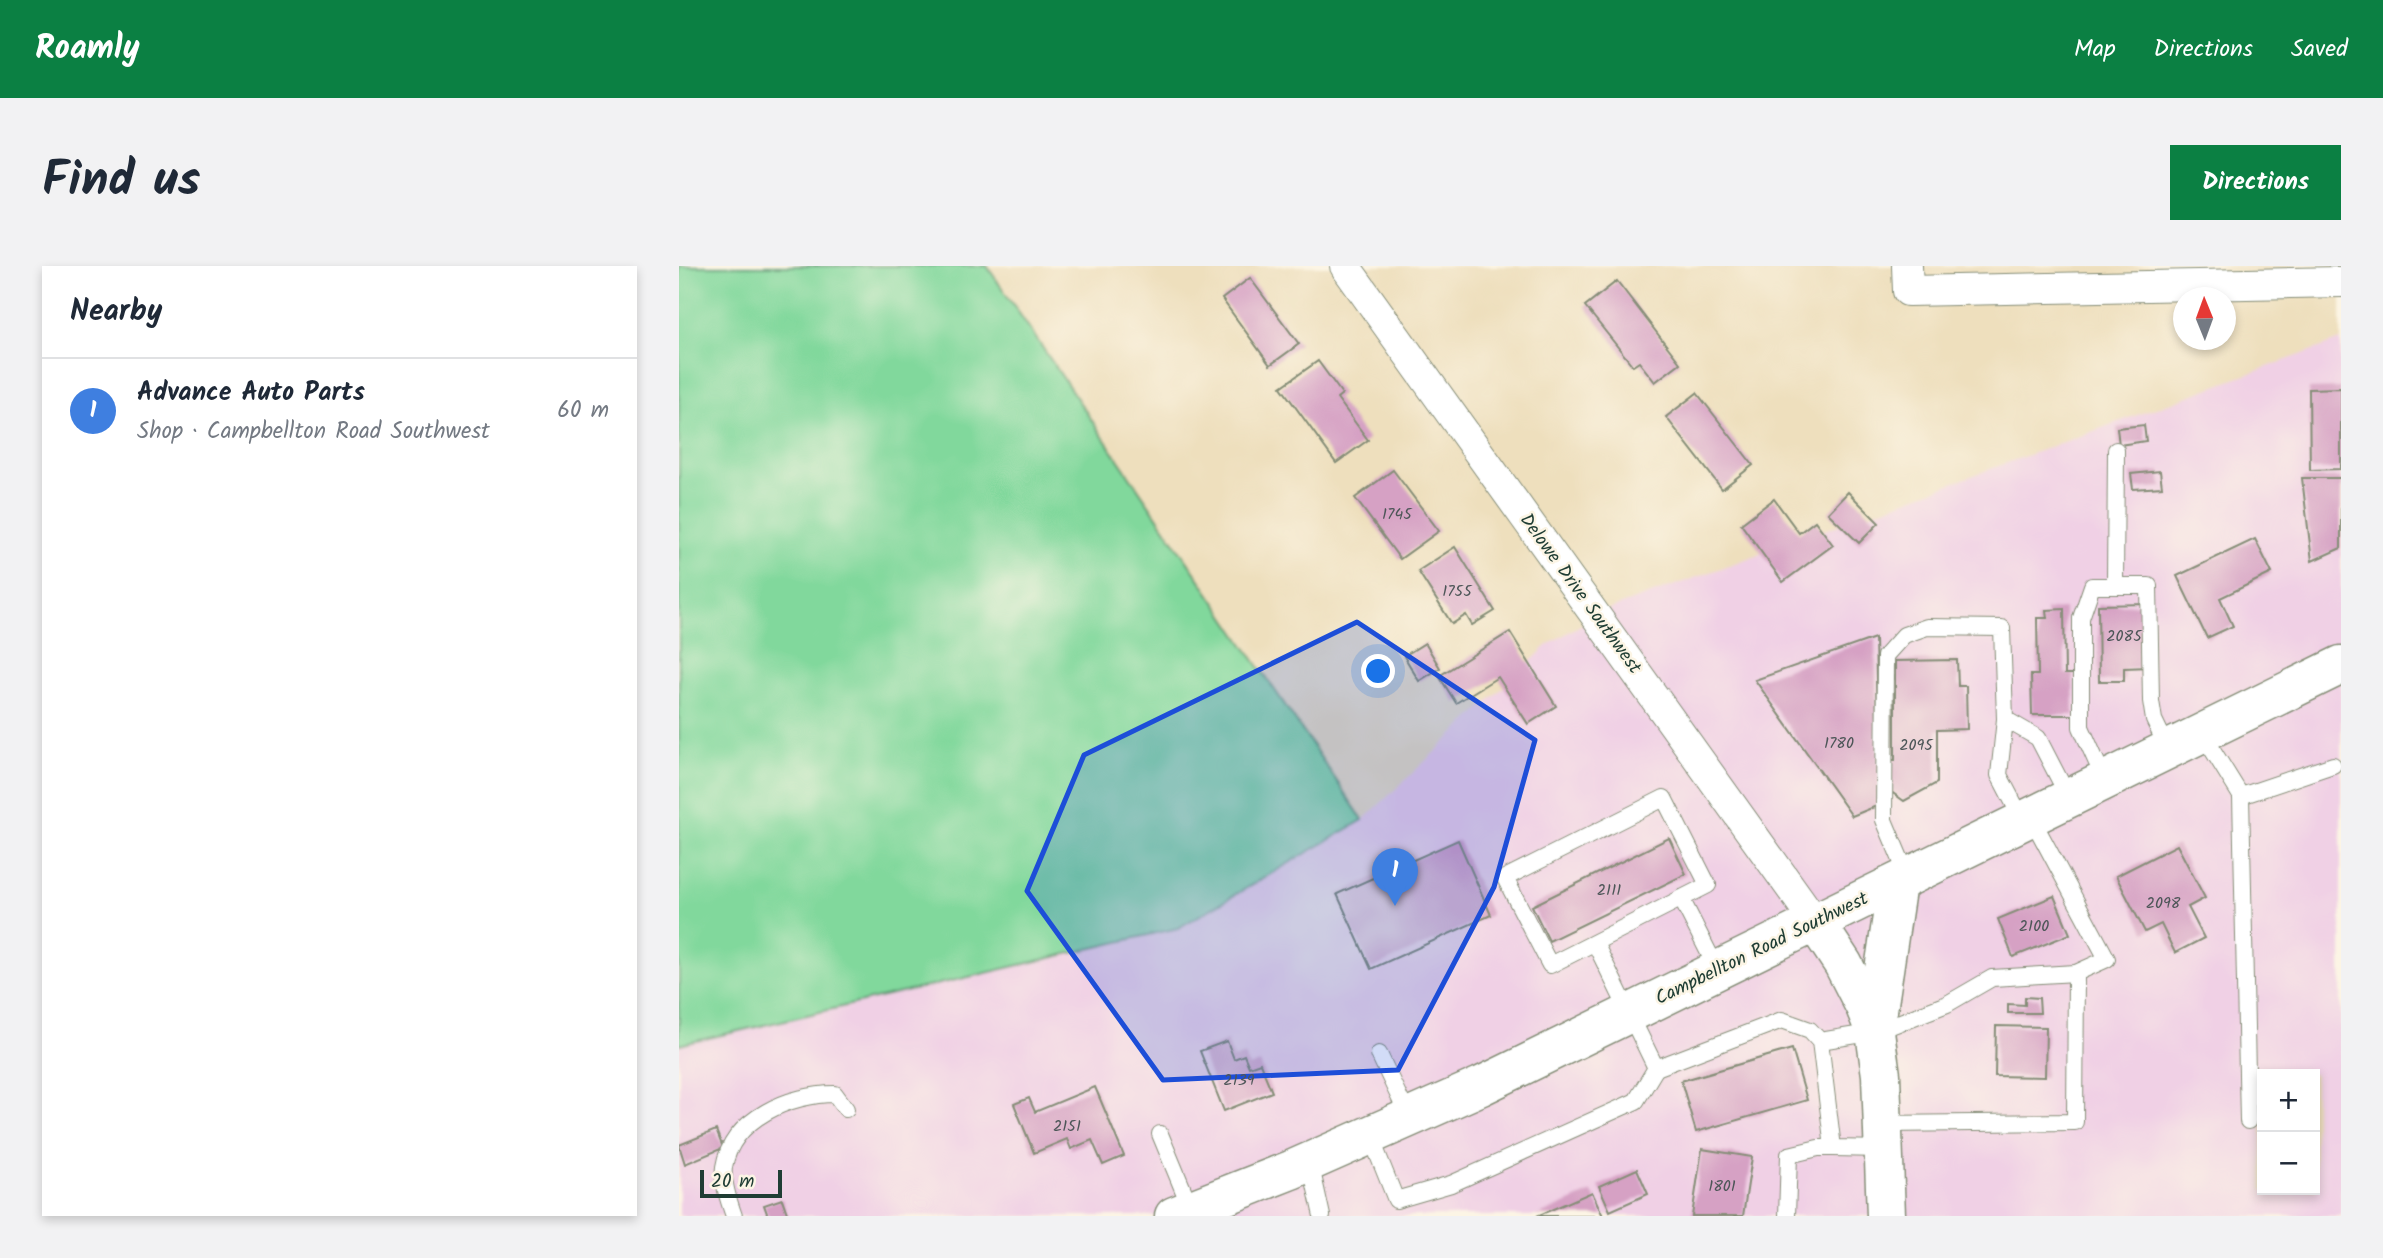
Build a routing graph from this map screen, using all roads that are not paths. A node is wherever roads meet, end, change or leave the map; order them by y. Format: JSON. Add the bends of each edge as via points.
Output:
{"nodes":[{"id":1,"x":1345,"y":266,"type":"edge"},
{"id":2,"x":1907,"y":266,"type":"edge"},
{"id":3,"x":2341,"y":282,"type":"edge"},
{"id":4,"x":2116,"y":450,"type":"dead end"},
{"id":5,"x":2115,"y":586,"type":"junction"},
{"id":6,"x":2341,"y":665,"type":"edge"},
{"id":7,"x":2005,"y":719,"type":"junction"},
{"id":8,"x":2202,"y":733,"type":"junction"},
{"id":9,"x":2168,"y":749,"type":"junction"},
{"id":10,"x":2333,"y":765,"type":"dead end"},
{"id":11,"x":2105,"y":781,"type":"junction"},
{"id":12,"x":2241,"y":796,"type":"junction"},
{"id":13,"x":2070,"y":798,"type":"junction"},
{"id":14,"x":2027,"y":819,"type":"junction"},
{"id":15,"x":1903,"y":880,"type":"junction"},
{"id":16,"x":1681,"y":898,"type":"junction"},
{"id":17,"x":1816,"y":922,"type":"junction"},
{"id":18,"x":1595,"y":943,"type":"junction"},
{"id":19,"x":1718,"y":971,"type":"junction"},
{"id":20,"x":2076,"y":973,"type":"junction"},
{"id":21,"x":1630,"y":1013,"type":"junction"},
{"id":22,"x":1875,"y":1032,"type":"junction"},
{"id":23,"x":1820,"y":1041,"type":"junction"},
{"id":24,"x":1379,"y":1054,"type":"dead end"},
{"id":25,"x":1656,"y":1068,"type":"junction"},
{"id":26,"x":846,"y":1109,"type":"dead end"},
{"id":27,"x":1409,"y":1118,"type":"junction"},
{"id":28,"x":2248,"y":1121,"type":"dead end"},
{"id":29,"x":1160,"y":1134,"type":"dead end"},
{"id":30,"x":1370,"y":1135,"type":"junction"},
{"id":31,"x":1883,"y":1136,"type":"junction"},
{"id":32,"x":1833,"y":1149,"type":"junction"},
{"id":33,"x":1310,"y":1162,"type":"junction"},
{"id":34,"x":1183,"y":1213,"type":"edge"},
{"id":35,"x":734,"y":1216,"type":"edge"},
{"id":36,"x":1322,"y":1216,"type":"edge"},
{"id":37,"x":1787,"y":1216,"type":"edge"},
{"id":38,"x":1886,"y":1216,"type":"edge"}],
"edges":[{"from":1,"to":17,"type":"street","name":"Delowe Drive Southwest"},
{"from":2,"to":3,"type":"street","via":[[1908,291]]},
{"from":4,"to":5,"type":"lane"},
{"from":5,"to":9,"type":"lane","via":[[2149,586],[2151,701],[2154,720]]},
{"from":5,"to":11,"type":"lane","via":[[2092,586],[2081,618],[2081,727]]},
{"from":6,"to":8,"type":"main road","name":"Campbellton Road Southwest"},
{"from":7,"to":13,"type":"lane","via":[[2038,738]]},
{"from":7,"to":14,"type":"lane","via":[[1999,775]]},
{"from":7,"to":15,"type":"lane","via":[[2002,628],[1927,627],[1904,635],[1885,656],[1884,821]]},
{"from":8,"to":9,"type":"main road","name":"Campbellton Road Southwest"},
{"from":8,"to":12,"type":"lane"},
{"from":9,"to":11,"type":"main road","name":"Campbellton Road Southwest"},
{"from":10,"to":12,"type":"lane"},
{"from":11,"to":13,"type":"main road","name":"Campbellton Road Southwest"},
{"from":12,"to":28,"type":"lane"},
{"from":13,"to":14,"type":"main road","name":"Campbellton Road Southwest"},
{"from":14,"to":15,"type":"main road","name":"Campbellton Road Southwest"},
{"from":14,"to":20,"type":"lane","via":[[2107,959]]},
{"from":15,"to":17,"type":"main road","name":"Campbellton Road Southwest"},
{"from":15,"to":22,"type":"main road"},
{"from":16,"to":18,"type":"lane"},
{"from":16,"to":18,"type":"lane","via":[[1708,885],[1664,798],[1505,878],[1550,965]]},
{"from":16,"to":19,"type":"lane"},
{"from":17,"to":19,"type":"main road","name":"Campbellton Road Southwest"},
{"from":17,"to":22,"type":"main road","via":[[1843,964]]},
{"from":18,"to":21,"type":"lane"},
{"from":19,"to":21,"type":"main road","name":"Campbellton Road Southwest"},
{"from":20,"to":22,"type":"lane","via":[[1992,978],[1947,1004]]},
{"from":20,"to":31,"type":"lane","via":[[2075,1122]]},
{"from":21,"to":25,"type":"lane"},
{"from":21,"to":27,"type":"main road","name":"Campbellton Road Southwest"},
{"from":22,"to":23,"type":"lane"},
{"from":22,"to":31,"type":"main road"},
{"from":23,"to":25,"type":"lane","via":[[1810,1030],[1782,1020]]},
{"from":23,"to":32,"type":"lane"},
{"from":24,"to":27,"type":"lane"},
{"from":25,"to":30,"type":"lane","via":[[1636,1101],[1451,1184],[1396,1200]]},
{"from":26,"to":35,"type":"lane","via":[[835,1094],[819,1094],[761,1114],[733,1141],[724,1169]]},
{"from":27,"to":30,"type":"main road","name":"Campbellton Road Southwest"},
{"from":29,"to":34,"type":"lane"},
{"from":30,"to":33,"type":"main road","name":"Campbellton Road Southwest"},
{"from":31,"to":32,"type":"lane"},
{"from":31,"to":38,"type":"main road"},
{"from":32,"to":37,"type":"lane","via":[[1789,1155]]},
{"from":33,"to":34,"type":"main road","name":"Campbellton Road Southwest","via":[[1237,1198]]},
{"from":33,"to":36,"type":"lane"}]}
